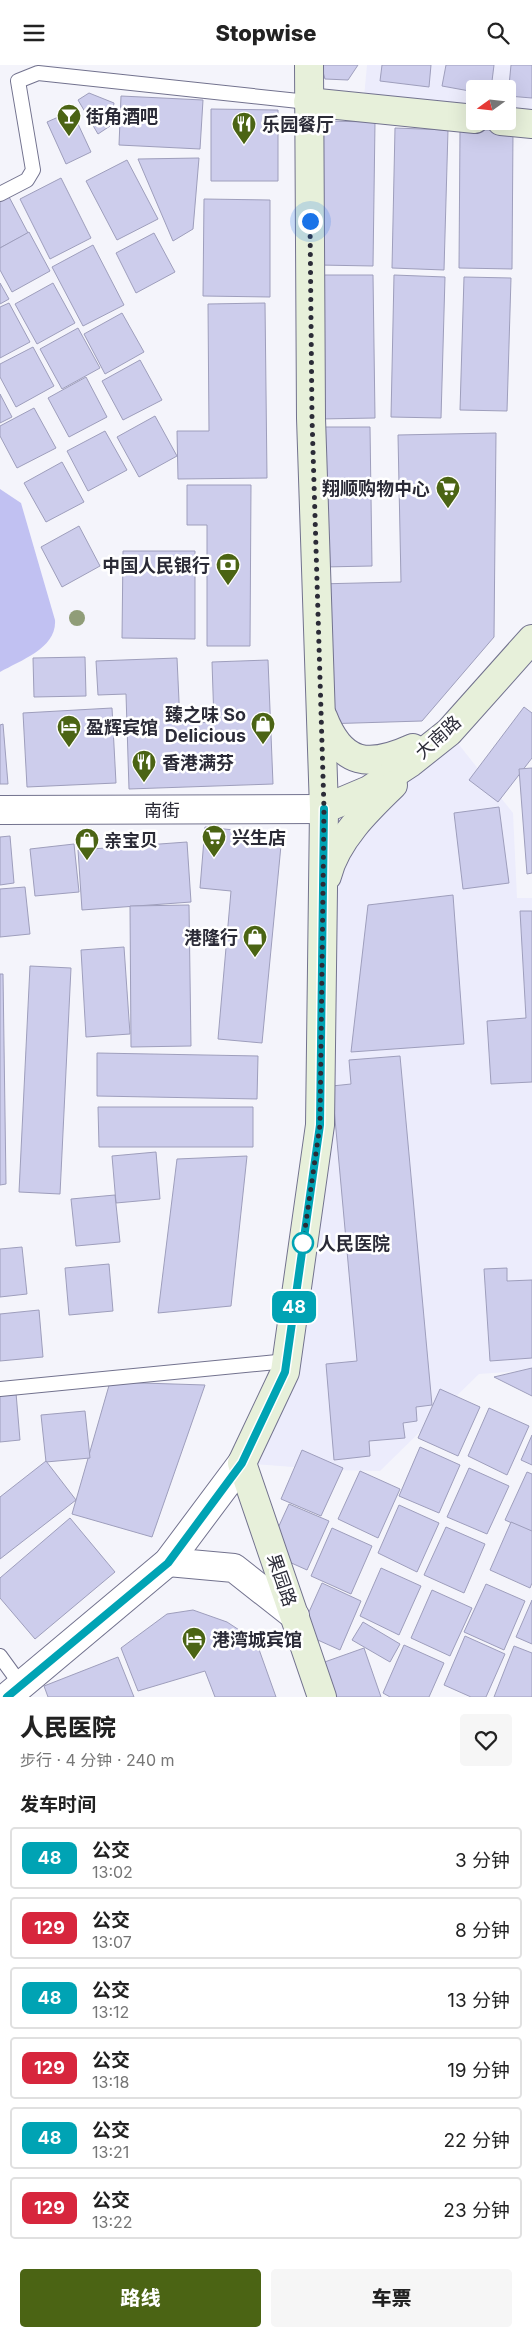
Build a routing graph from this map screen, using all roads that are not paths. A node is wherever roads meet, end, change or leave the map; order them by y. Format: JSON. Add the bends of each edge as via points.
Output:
{"nodes":[{"id":1,"x":309,"y":65,"type":"edge"},
{"id":2,"x":308,"y":102,"type":"junction"},
{"id":3,"x":466,"y":118,"type":"edge"},
{"id":4,"x":516,"y":122,"type":"edge"},
{"id":5,"x":532,"y":124,"type":"edge"},
{"id":6,"x":0,"y":194,"type":"edge"},
{"id":7,"x":532,"y":639,"type":"edge"},
{"id":8,"x":322,"y":713,"type":"junction"},
{"id":9,"x":448,"y":732,"type":"junction"},
{"id":10,"x":324,"y":809,"type":"junction"},
{"id":11,"x":0,"y":810,"type":"edge"},
{"id":12,"x":323,"y":902,"type":"junction"},
{"id":13,"x":287,"y":1361,"type":"junction"},
{"id":14,"x":0,"y":1389,"type":"edge"},
{"id":15,"x":242,"y":1463,"type":"junction"},
{"id":16,"x":168,"y":1563,"type":"junction"},
{"id":17,"x":294,"y":1616,"type":"junction"},
{"id":18,"x":0,"y":1656,"type":"edge"},
{"id":19,"x":14,"y":1691,"type":"edge"},
{"id":20,"x":322,"y":1697,"type":"edge"}],
"edges":[{"from":1,"to":2,"type":"street"},
{"from":2,"to":3,"type":"street"},
{"from":2,"to":6,"type":"lane","via":[[38,73],[18,81],[33,170],[27,180]]},
{"from":2,"to":8,"type":"street","via":[[312,418]]},
{"from":4,"to":5,"type":"street"},
{"from":7,"to":9,"type":"street","name":"大南路"},
{"from":8,"to":9,"type":"street","via":[[330,735],[348,754],[362,760],[393,757]]},
{"from":8,"to":10,"type":"street"},
{"from":9,"to":10,"type":"street","name":"大南路","via":[[369,790]]},
{"from":9,"to":12,"type":"street","via":[[376,801],[332,857]]},
{"from":10,"to":11,"type":"street","name":"南街"},
{"from":10,"to":12,"type":"street"},
{"from":12,"to":13,"type":"street","via":[[320,1125]]},
{"from":13,"to":14,"type":"lane"},
{"from":13,"to":15,"type":"street","via":[[285,1372]]},
{"from":15,"to":16,"type":"street"},
{"from":15,"to":17,"type":"street","name":"果园路"},
{"from":16,"to":17,"type":"street","via":[[234,1568]]},
{"from":16,"to":19,"type":"street"},
{"from":17,"to":20,"type":"street","name":"果园路"},
{"from":18,"to":19,"type":"lane"}]}
